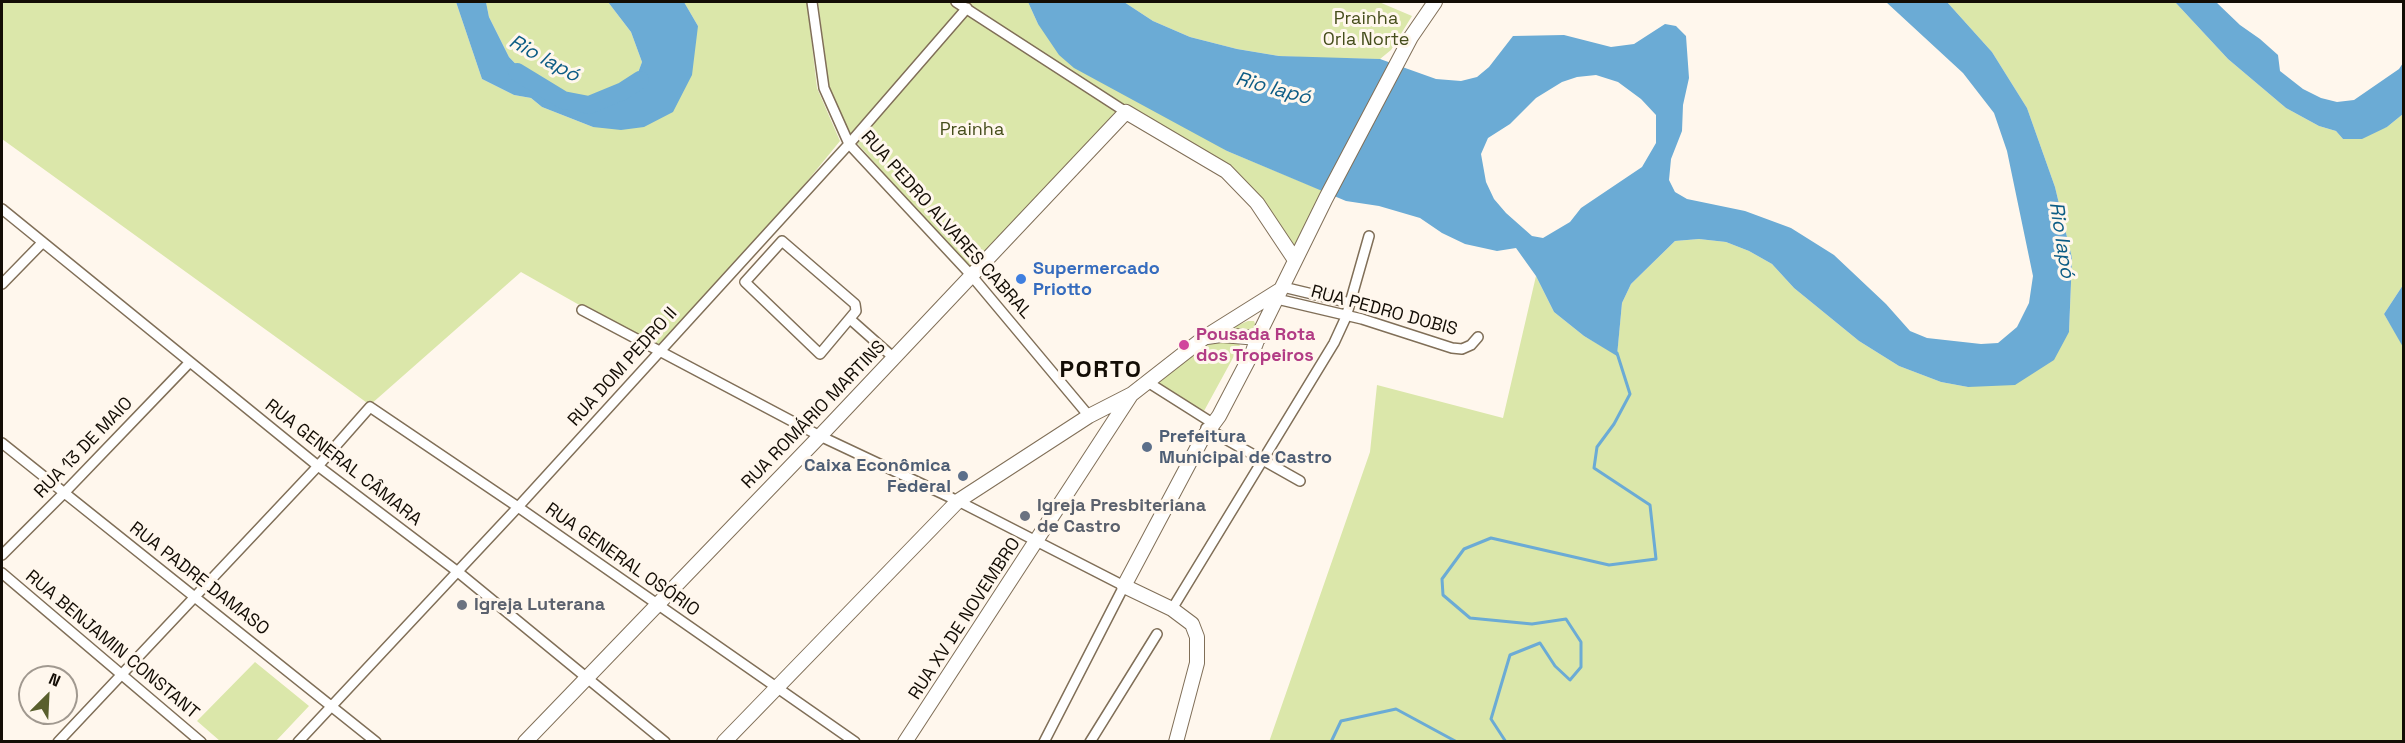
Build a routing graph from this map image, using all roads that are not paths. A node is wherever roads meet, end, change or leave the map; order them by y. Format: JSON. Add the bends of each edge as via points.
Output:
{"nodes":[{"id":1,"x":812,"y":2,"type":"edge"},
{"id":2,"x":956,"y":2,"type":"edge"},
{"id":3,"x":1425,"y":2,"type":"edge"},
{"id":4,"x":1435,"y":2,"type":"edge"},
{"id":5,"x":967,"y":8,"type":"junction"},
{"id":6,"x":1411,"y":37,"type":"junction"},
{"id":7,"x":1126,"y":112,"type":"junction"},
{"id":8,"x":849,"y":144,"type":"junction"},
{"id":9,"x":2,"y":209,"type":"edge"},
{"id":10,"x":1369,"y":236,"type":"dead end"},
{"id":11,"x":42,"y":243,"type":"junction"},
{"id":12,"x":1295,"y":260,"type":"junction"},
{"id":13,"x":971,"y":275,"type":"junction"},
{"id":14,"x":2,"y":284,"type":"edge"},
{"id":15,"x":1280,"y":293,"type":"junction"},
{"id":16,"x":1350,"y":303,"type":"junction"},
{"id":17,"x":582,"y":310,"type":"dead end"},
{"id":18,"x":1248,"y":310,"type":"junction"},
{"id":19,"x":1346,"y":317,"type":"junction"},
{"id":20,"x":850,"y":319,"type":"junction"},
{"id":21,"x":1259,"y":333,"type":"junction"},
{"id":22,"x":1205,"y":337,"type":"junction"},
{"id":23,"x":1478,"y":337,"type":"dead end"},
{"id":24,"x":659,"y":352,"type":"junction"},
{"id":25,"x":894,"y":358,"type":"junction"},
{"id":26,"x":189,"y":363,"type":"junction"},
{"id":27,"x":1146,"y":381,"type":"junction"},
{"id":28,"x":1112,"y":415,"type":"junction"},
{"id":29,"x":1089,"y":416,"type":"junction"},
{"id":30,"x":1208,"y":428,"type":"junction"},
{"id":31,"x":820,"y":436,"type":"junction"},
{"id":32,"x":2,"y":443,"type":"edge"},
{"id":33,"x":1261,"y":461,"type":"junction"},
{"id":34,"x":318,"y":466,"type":"junction"},
{"id":35,"x":1300,"y":481,"type":"dead end"},
{"id":36,"x":64,"y":493,"type":"junction"},
{"id":37,"x":958,"y":501,"type":"junction"},
{"id":38,"x":518,"y":507,"type":"junction"},
{"id":39,"x":1037,"y":542,"type":"junction"},
{"id":40,"x":2,"y":555,"type":"edge"},
{"id":41,"x":458,"y":572,"type":"junction"},
{"id":42,"x":2,"y":573,"type":"edge"},
{"id":43,"x":1124,"y":586,"type":"junction"},
{"id":44,"x":195,"y":597,"type":"junction"},
{"id":45,"x":657,"y":605,"type":"junction"},
{"id":46,"x":1172,"y":609,"type":"junction"},
{"id":47,"x":1157,"y":634,"type":"dead end"},
{"id":48,"x":121,"y":675,"type":"junction"},
{"id":49,"x":588,"y":677,"type":"junction"},
{"id":50,"x":776,"y":687,"type":"junction"},
{"id":51,"x":332,"y":706,"type":"junction"},
{"id":52,"x":58,"y":741,"type":"edge"},
{"id":53,"x":201,"y":741,"type":"edge"},
{"id":54,"x":298,"y":741,"type":"edge"},
{"id":55,"x":376,"y":741,"type":"edge"},
{"id":56,"x":525,"y":741,"type":"edge"},
{"id":57,"x":665,"y":741,"type":"edge"},
{"id":58,"x":724,"y":741,"type":"edge"},
{"id":59,"x":855,"y":741,"type":"edge"},
{"id":60,"x":905,"y":741,"type":"edge"},
{"id":61,"x":1044,"y":741,"type":"edge"},
{"id":62,"x":1090,"y":741,"type":"edge"},
{"id":63,"x":1176,"y":741,"type":"edge"}],
"edges":[{"from":1,"to":8,"type":"street","name":"RUA PEDRO ALVARES CABRAL","via":[[825,88]]},
{"from":2,"to":5,"type":"street"},
{"from":3,"to":6,"type":"street"},
{"from":4,"to":6,"type":"street"},
{"from":5,"to":7,"type":"street"},
{"from":5,"to":8,"type":"street","name":"RUA DOM PEDRO II"},
{"from":6,"to":12,"type":"street"},
{"from":7,"to":12,"type":"street","via":[[1226,171],[1257,202]]},
{"from":7,"to":13,"type":"street","name":"RUA ROMÁRIO MARTINS"},
{"from":8,"to":13,"type":"street","name":"RUA PEDRO ALVARES CABRAL"},
{"from":8,"to":24,"type":"street","name":"RUA DOM PEDRO II"},
{"from":9,"to":11,"type":"street","name":"RUA GENERAL CÂMARA"},
{"from":10,"to":16,"type":"street"},
{"from":11,"to":14,"type":"street"},
{"from":11,"to":26,"type":"street","name":"RUA GENERAL CÂMARA"},
{"from":12,"to":15,"type":"street"},
{"from":13,"to":25,"type":"street","name":"RUA ROMÁRIO MARTINS"},
{"from":13,"to":29,"type":"street","name":"RUA PEDRO ALVARES CABRAL"},
{"from":15,"to":16,"type":"street","name":"RUA PEDRO DOBIS"},
{"from":15,"to":18,"type":"street","name":"RUA XV DE NOVEMBRO"},
{"from":15,"to":19,"type":"street","name":"RUA PEDRO DOBIS"},
{"from":15,"to":21,"type":"street"},
{"from":16,"to":19,"type":"street"},
{"from":17,"to":24,"type":"street"},
{"from":18,"to":21,"type":"street","via":[[1259,317]]},
{"from":18,"to":22,"type":"street","name":"RUA XV DE NOVEMBRO"},
{"from":19,"to":23,"type":"street","name":"RUA PEDRO DOBIS","via":[[1462,350]]},
{"from":19,"to":33,"type":"street"},
{"from":20,"to":20,"type":"street","via":[[820,354],[746,282],[782,241],[849,296],[856,311]]},
{"from":20,"to":25,"type":"street"},
{"from":21,"to":22,"type":"street"},
{"from":21,"to":30,"type":"street"},
{"from":22,"to":27,"type":"street","name":"RUA XV DE NOVEMBRO"},
{"from":24,"to":31,"type":"street"},
{"from":24,"to":38,"type":"street","name":"RUA DOM PEDRO II"},
{"from":25,"to":31,"type":"street","name":"RUA ROMÁRIO MARTINS"},
{"from":26,"to":34,"type":"street","name":"RUA GENERAL CÂMARA"},
{"from":26,"to":36,"type":"street","name":"RUA 13 DE MAIO"},
{"from":27,"to":28,"type":"street","name":"RUA XV DE NOVEMBRO"},
{"from":27,"to":30,"type":"street"},
{"from":28,"to":29,"type":"street"},
{"from":28,"to":29,"type":"street","via":[[1102,425]]},
{"from":28,"to":39,"type":"street","name":"RUA XV DE NOVEMBRO"},
{"from":29,"to":37,"type":"street"},
{"from":30,"to":33,"type":"street"},
{"from":30,"to":43,"type":"street"},
{"from":31,"to":37,"type":"street"},
{"from":31,"to":45,"type":"street","name":"RUA ROMÁRIO MARTINS"},
{"from":32,"to":36,"type":"street","name":"RUA PADRE DAMASO"},
{"from":33,"to":35,"type":"street"},
{"from":33,"to":46,"type":"street"},
{"from":34,"to":38,"type":"street","name":"RUA GENERAL OSÓRIO","via":[[370,406]]},
{"from":34,"to":41,"type":"street","name":"RUA GENERAL CÂMARA"},
{"from":34,"to":44,"type":"street"},
{"from":36,"to":40,"type":"street","name":"RUA 13 DE MAIO"},
{"from":36,"to":44,"type":"street","name":"RUA PADRE DAMASO"},
{"from":37,"to":39,"type":"street"},
{"from":37,"to":50,"type":"street"},
{"from":38,"to":41,"type":"street","name":"RUA DOM PEDRO II"},
{"from":38,"to":45,"type":"street","name":"RUA GENERAL OSÓRIO"},
{"from":39,"to":43,"type":"street"},
{"from":39,"to":60,"type":"street","name":"RUA XV DE NOVEMBRO"},
{"from":41,"to":49,"type":"street","name":"RUA GENERAL CÂMARA"},
{"from":41,"to":51,"type":"street","name":"RUA DOM PEDRO II"},
{"from":42,"to":48,"type":"street","name":"RUA BENJAMIN CONSTANT"},
{"from":43,"to":46,"type":"street"},
{"from":43,"to":61,"type":"street"},
{"from":44,"to":48,"type":"street"},
{"from":44,"to":51,"type":"street","name":"RUA PADRE DAMASO"},
{"from":45,"to":49,"type":"street","name":"RUA ROMÁRIO MARTINS"},
{"from":45,"to":50,"type":"street","name":"RUA GENERAL OSÓRIO"},
{"from":46,"to":63,"type":"street","via":[[1192,624],[1197,637],[1197,663]]},
{"from":47,"to":62,"type":"street"},
{"from":48,"to":52,"type":"street"},
{"from":48,"to":53,"type":"street","name":"RUA BENJAMIN CONSTANT"},
{"from":49,"to":56,"type":"street","name":"RUA ROMÁRIO MARTINS"},
{"from":49,"to":57,"type":"street","name":"RUA GENERAL CÂMARA"},
{"from":50,"to":58,"type":"street"},
{"from":50,"to":59,"type":"street","name":"RUA GENERAL OSÓRIO"},
{"from":51,"to":54,"type":"street","name":"RUA DOM PEDRO II"},
{"from":51,"to":55,"type":"street","name":"RUA PADRE DAMASO"}]}
